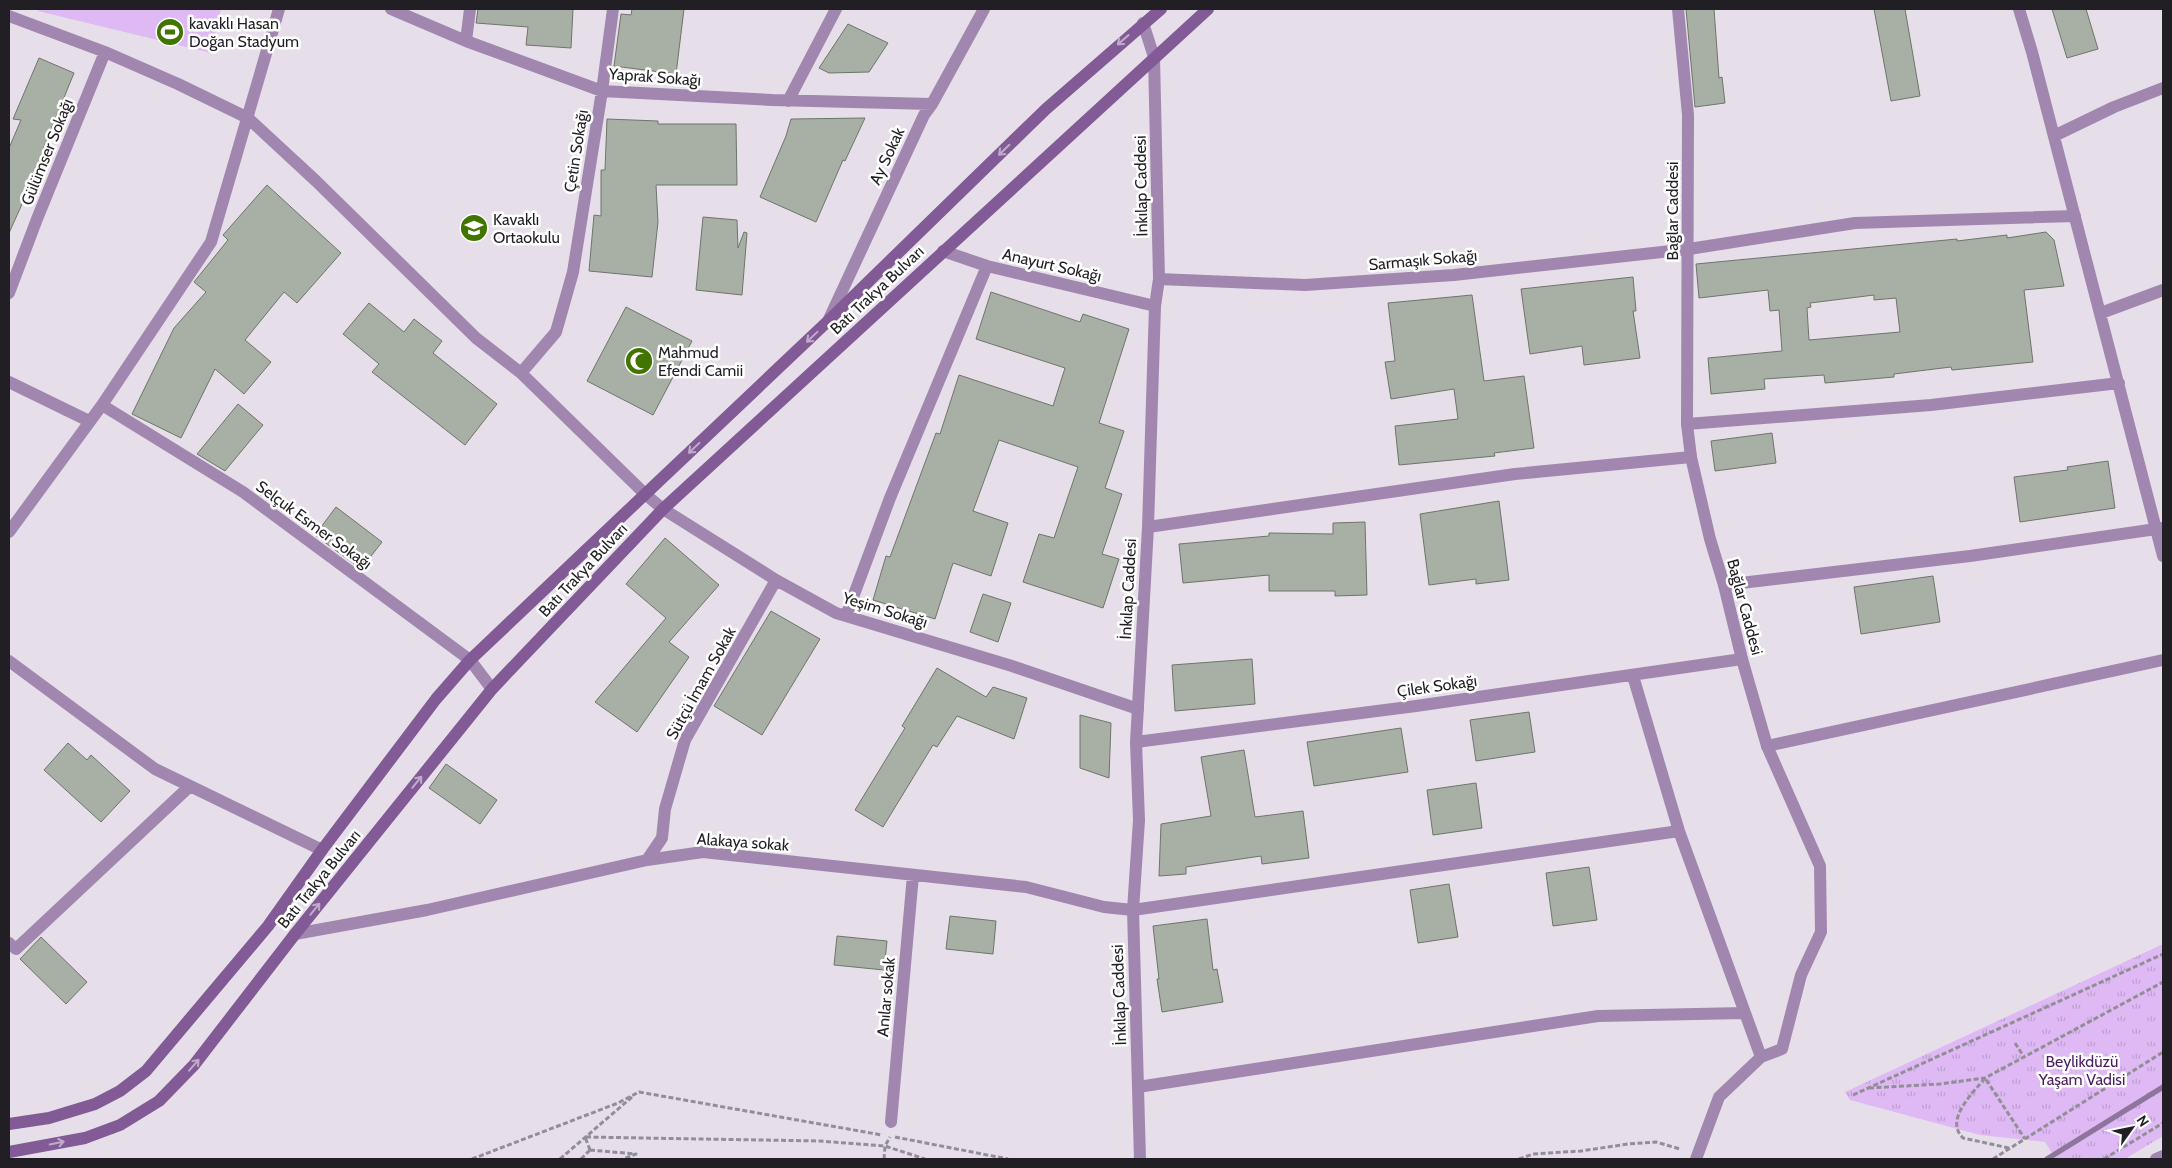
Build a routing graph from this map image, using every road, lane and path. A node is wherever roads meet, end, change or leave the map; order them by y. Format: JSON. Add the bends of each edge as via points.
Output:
{"nodes":[{"id":1,"x":279,"y":9,"type":"edge"},
{"id":2,"x":391,"y":9,"type":"edge"},
{"id":3,"x":470,"y":9,"type":"edge"},
{"id":4,"x":613,"y":9,"type":"edge"},
{"id":5,"x":836,"y":9,"type":"edge"},
{"id":6,"x":984,"y":9,"type":"edge"},
{"id":7,"x":1160,"y":9,"type":"edge"},
{"id":8,"x":1208,"y":9,"type":"edge"},
{"id":9,"x":1678,"y":9,"type":"edge"},
{"id":10,"x":2019,"y":9,"type":"edge"},
{"id":11,"x":9,"y":16,"type":"edge"},
{"id":12,"x":1143,"y":23,"type":"junction"},
{"id":13,"x":466,"y":41,"type":"junction"},
{"id":14,"x":106,"y":52,"type":"junction"},
{"id":15,"x":1154,"y":57,"type":"junction"},
{"id":16,"x":2163,"y":88,"type":"edge"},
{"id":17,"x":602,"y":91,"type":"junction"},
{"id":18,"x":788,"y":101,"type":"junction"},
{"id":19,"x":932,"y":104,"type":"junction"},
{"id":20,"x":248,"y":118,"type":"junction"},
{"id":21,"x":2054,"y":136,"type":"junction"},
{"id":22,"x":2075,"y":216,"type":"junction"},
{"id":23,"x":1689,"y":249,"type":"junction"},
{"id":24,"x":943,"y":251,"type":"junction"},
{"id":25,"x":987,"y":266,"type":"junction"},
{"id":26,"x":1159,"y":278,"type":"junction"},
{"id":27,"x":2163,"y":290,"type":"edge"},
{"id":28,"x":9,"y":293,"type":"edge"},
{"id":29,"x":1155,"y":306,"type":"junction"},
{"id":30,"x":2101,"y":313,"type":"junction"},
{"id":31,"x":828,"y":322,"type":"junction"},
{"id":32,"x":521,"y":373,"type":"junction"},
{"id":33,"x":9,"y":382,"type":"edge"},
{"id":34,"x":2119,"y":383,"type":"junction"},
{"id":35,"x":102,"y":405,"type":"junction"},
{"id":36,"x":88,"y":421,"type":"junction"},
{"id":37,"x":1687,"y":424,"type":"junction"},
{"id":38,"x":1691,"y":457,"type":"junction"},
{"id":39,"x":645,"y":494,"type":"junction"},
{"id":40,"x":663,"y":509,"type":"junction"},
{"id":41,"x":1148,"y":527,"type":"junction"},
{"id":42,"x":2160,"y":528,"type":"edge"},
{"id":43,"x":9,"y":532,"type":"edge"},
{"id":44,"x":2163,"y":556,"type":"edge"},
{"id":45,"x":776,"y":580,"type":"junction"},
{"id":46,"x":1724,"y":585,"type":"junction"},
{"id":47,"x":846,"y":616,"type":"junction"},
{"id":48,"x":1742,"y":659,"type":"junction"},
{"id":49,"x":470,"y":660,"type":"junction"},
{"id":50,"x":2163,"y":660,"type":"edge"},
{"id":51,"x":9,"y":661,"type":"edge"},
{"id":52,"x":1633,"y":676,"type":"junction"},
{"id":53,"x":492,"y":689,"type":"junction"},
{"id":54,"x":1138,"y":709,"type":"junction"},
{"id":55,"x":1136,"y":742,"type":"junction"},
{"id":56,"x":1767,"y":746,"type":"junction"},
{"id":57,"x":190,"y":786,"type":"junction"},
{"id":58,"x":1679,"y":831,"type":"junction"},
{"id":59,"x":322,"y":850,"type":"junction"},
{"id":60,"x":647,"y":860,"type":"junction"},
{"id":61,"x":913,"y":875,"type":"junction"},
{"id":62,"x":1133,"y":910,"type":"junction"},
{"id":63,"x":295,"y":934,"type":"junction"},
{"id":64,"x":9,"y":943,"type":"edge"},
{"id":65,"x":2163,"y":954,"type":"edge"},
{"id":66,"x":2163,"y":982,"type":"edge"},
{"id":67,"x":1745,"y":1013,"type":"junction"},
{"id":68,"x":2016,"y":1042,"type":"dead end"},
{"id":69,"x":2163,"y":1052,"type":"edge"},
{"id":70,"x":1761,"y":1056,"type":"junction"},
{"id":71,"x":2024,"y":1057,"type":"junction"},
{"id":72,"x":1986,"y":1078,"type":"junction"},
{"id":73,"x":1138,"y":1087,"type":"junction"},
{"id":74,"x":1866,"y":1088,"type":"junction"},
{"id":75,"x":639,"y":1092,"type":"junction"},
{"id":76,"x":1853,"y":1094,"type":"dead end"},
{"id":77,"x":890,"y":1122,"type":"joint"},
{"id":78,"x":2163,"y":1123,"type":"edge"},
{"id":79,"x":9,"y":1124,"type":"edge"},
{"id":80,"x":890,"y":1136,"type":"junction"},
{"id":81,"x":586,"y":1138,"type":"junction"},
{"id":82,"x":2025,"y":1139,"type":"junction"},
{"id":83,"x":885,"y":1146,"type":"junction"},
{"id":84,"x":2009,"y":1148,"type":"junction"},
{"id":85,"x":1680,"y":1149,"type":"dead end"},
{"id":86,"x":590,"y":1150,"type":"junction"},
{"id":87,"x":9,"y":1152,"type":"edge"},
{"id":88,"x":2163,"y":1156,"type":"edge"},
{"id":89,"x":472,"y":1159,"type":"edge"},
{"id":90,"x":560,"y":1159,"type":"edge"},
{"id":91,"x":581,"y":1159,"type":"edge"},
{"id":92,"x":623,"y":1159,"type":"edge"},
{"id":93,"x":884,"y":1159,"type":"edge"},
{"id":94,"x":925,"y":1159,"type":"edge"},
{"id":95,"x":1008,"y":1159,"type":"edge"},
{"id":96,"x":1140,"y":1159,"type":"edge"},
{"id":97,"x":1520,"y":1159,"type":"edge"},
{"id":98,"x":1696,"y":1159,"type":"edge"},
{"id":99,"x":1993,"y":1159,"type":"edge"},
{"id":100,"x":2104,"y":1159,"type":"edge"},
{"id":101,"x":2156,"y":1159,"type":"edge"}],
"edges":[{"from":1,"to":20,"type":"street"},
{"from":2,"to":13,"type":"street","name":"Yaprak Sokağı"},
{"from":3,"to":13,"type":"street"},
{"from":4,"to":17,"type":"street","name":"Çetin Sokağı"},
{"from":5,"to":18,"type":"street"},
{"from":6,"to":19,"type":"street","name":"Ay Sokak"},
{"from":7,"to":12,"type":"main road","name":"Batı Trakya Bulvarı"},
{"from":8,"to":15,"type":"main road","name":"Batı Trakya Bulvarı"},
{"from":9,"to":23,"type":"street","name":"Bağlar Caddesi","via":[[1688,116]]},
{"from":10,"to":21,"type":"street"},
{"from":11,"to":14,"type":"street","name":"Yeşim Sokağı"},
{"from":12,"to":15,"type":"street","name":"İnkılap Caddesi"},
{"from":12,"to":31,"type":"main road","name":"Batı Trakya Bulvarı","one_way":true,"via":[[1046,109]]},
{"from":13,"to":17,"type":"street","name":"Yaprak Sokağı"},
{"from":14,"to":20,"type":"street","name":"Yeşim Sokağı"},
{"from":14,"to":28,"type":"street","name":"Gülümser Sokağı"},
{"from":15,"to":24,"type":"main road","name":"Batı Trakya Bulvarı"},
{"from":15,"to":26,"type":"street","name":"İnkılap Caddesi"},
{"from":16,"to":21,"type":"street","via":[[2106,110]]},
{"from":17,"to":18,"type":"street","name":"Yaprak Sokağı"},
{"from":17,"to":32,"type":"street","name":"Çetin Sokağı","via":[[573,272],[556,332]]},
{"from":18,"to":19,"type":"street","name":"Yaprak Sokağı"},
{"from":19,"to":31,"type":"street","name":"Ay Sokak"},
{"from":20,"to":32,"type":"street","name":"Yeşim Sokağı","via":[[476,338]]},
{"from":20,"to":35,"type":"street","via":[[211,242]]},
{"from":21,"to":22,"type":"street"},
{"from":22,"to":23,"type":"street","name":"Sarmaşık Sokağı","via":[[1855,223]]},
{"from":22,"to":30,"type":"street"},
{"from":23,"to":26,"type":"street","name":"Sarmaşık Sokağı","via":[[1454,275],[1306,285]]},
{"from":23,"to":37,"type":"street","name":"Bağlar Caddesi"},
{"from":24,"to":25,"type":"street","name":"Anayurt Sokağı"},
{"from":24,"to":40,"type":"main road","name":"Batı Trakya Bulvarı"},
{"from":25,"to":29,"type":"street","name":"Anayurt Sokağı"},
{"from":25,"to":47,"type":"street","via":[[890,498]]},
{"from":26,"to":29,"type":"street","name":"İnkılap Caddesi"},
{"from":27,"to":30,"type":"street"},
{"from":29,"to":41,"type":"street","name":"İnkılap Caddesi"},
{"from":30,"to":34,"type":"street"},
{"from":31,"to":39,"type":"main road","name":"Batı Trakya Bulvarı","one_way":true},
{"from":32,"to":39,"type":"street","name":"Yeşim Sokağı"},
{"from":33,"to":36,"type":"street"},
{"from":34,"to":37,"type":"street","via":[[1931,405]]},
{"from":34,"to":42,"type":"street"},
{"from":35,"to":36,"type":"street"},
{"from":35,"to":49,"type":"street","name":"Selçuk Esmer Sokağı","via":[[243,492]]},
{"from":36,"to":43,"type":"street"},
{"from":37,"to":38,"type":"street","name":"Bağlar Caddesi"},
{"from":38,"to":41,"type":"street","via":[[1515,474]]},
{"from":38,"to":46,"type":"street","name":"Bağlar Caddesi"},
{"from":39,"to":40,"type":"street","name":"Yeşim Sokağı"},
{"from":39,"to":49,"type":"main road","name":"Batı Trakya Bulvarı"},
{"from":40,"to":45,"type":"street","name":"Yeşim Sokağı"},
{"from":40,"to":53,"type":"main road","name":"Batı Trakya Bulvarı"},
{"from":41,"to":54,"type":"street","name":"İnkılap Caddesi"},
{"from":42,"to":44,"type":"street"},
{"from":42,"to":46,"type":"street","via":[[1970,556]]},
{"from":45,"to":47,"type":"street","name":"Yeşim Sokağı"},
{"from":45,"to":60,"type":"street","name":"Sütçü İmam Sokak","via":[[685,740],[665,809],[662,838]]},
{"from":46,"to":48,"type":"street","name":"Bağlar Caddesi"},
{"from":47,"to":54,"type":"street","name":"Yeşim Sokağı","via":[[1012,666]]},
{"from":48,"to":52,"type":"street","name":"Çilek Sokağı"},
{"from":48,"to":56,"type":"street","name":"Bağlar Caddesi"},
{"from":49,"to":53,"type":"street","name":"Selçuk Esmer Sokağı"},
{"from":49,"to":59,"type":"main road","name":"Batı Trakya Bulvarı","via":[[436,699]]},
{"from":50,"to":56,"type":"street"},
{"from":51,"to":57,"type":"street","via":[[155,769]]},
{"from":52,"to":55,"type":"street","name":"Çilek Sokağı"},
{"from":52,"to":58,"type":"street"},
{"from":63,"to":53,"type":"main road","name":"Batı Trakya Bulvarı","one_way":true},
{"from":54,"to":55,"type":"street","name":"İnkılap Caddesi"},
{"from":55,"to":62,"type":"street","name":"İnkılap Caddesi","via":[[1139,820]]},
{"from":56,"to":70,"type":"street","name":"Bağlar Caddesi","via":[[1820,866],[1821,932],[1801,975],[1782,1049]]},
{"from":57,"to":59,"type":"street"},
{"from":57,"to":64,"type":"street","via":[[16,949]]},
{"from":58,"to":62,"type":"street","name":"Alakaya sokak"},
{"from":58,"to":67,"type":"street"},
{"from":59,"to":79,"type":"main road","name":"Batı Trakya Bulvarı","via":[[268,926],[146,1071],[120,1091],[95,1104],[49,1118]]},
{"from":60,"to":61,"type":"street","name":"Alakaya sokak","via":[[703,852]]},
{"from":60,"to":63,"type":"street","name":"Alakaya sokak","via":[[427,910]]},
{"from":61,"to":62,"type":"street","name":"Alakaya sokak","via":[[1026,887],[1104,907]]},
{"from":61,"to":77,"type":"street","name":"Anılar sokak"},
{"from":62,"to":73,"type":"street","name":"İnkılap Caddesi"},
{"from":87,"to":63,"type":"main road","name":"Batı Trakya Bulvarı","one_way":true,"via":[[85,1138],[120,1125],[160,1102],[194,1065]]},
{"from":65,"to":74,"type":"path"},
{"from":66,"to":71,"type":"path"},
{"from":67,"to":70,"type":"street"},
{"from":67,"to":73,"type":"street","via":[[1598,1016]]},
{"from":68,"to":71,"type":"path"},
{"from":69,"to":82,"type":"path"},
{"from":70,"to":98,"type":"street","name":"Bağlar Caddesi","via":[[1719,1097]]},
{"from":71,"to":72,"type":"path"},
{"from":72,"to":74,"type":"path"},
{"from":72,"to":82,"type":"path"},
{"from":72,"to":84,"type":"path","via":[[1957,1117],[1956,1127],[1964,1138]]},
{"from":73,"to":96,"type":"street","name":"İnkılap Caddesi"},
{"from":74,"to":76,"type":"path"},
{"from":75,"to":80,"type":"path"},
{"from":75,"to":81,"type":"path"},
{"from":75,"to":89,"type":"path"},
{"from":77,"to":80,"type":"path"},
{"from":78,"to":100,"type":"path"},
{"from":80,"to":83,"type":"path"},
{"from":80,"to":95,"type":"path"},
{"from":81,"to":83,"type":"path","via":[[819,1141]]},
{"from":81,"to":86,"type":"path"},
{"from":81,"to":90,"type":"path"},
{"from":82,"to":84,"type":"path"},
{"from":83,"to":93,"type":"path"},
{"from":83,"to":94,"type":"path"},
{"from":84,"to":99,"type":"path"},
{"from":85,"to":97,"type":"path","via":[[1656,1142],[1533,1154]]},
{"from":86,"to":91,"type":"path"},
{"from":86,"to":92,"type":"path","via":[[636,1154]]},
{"from":88,"to":101,"type":"street"}]}
